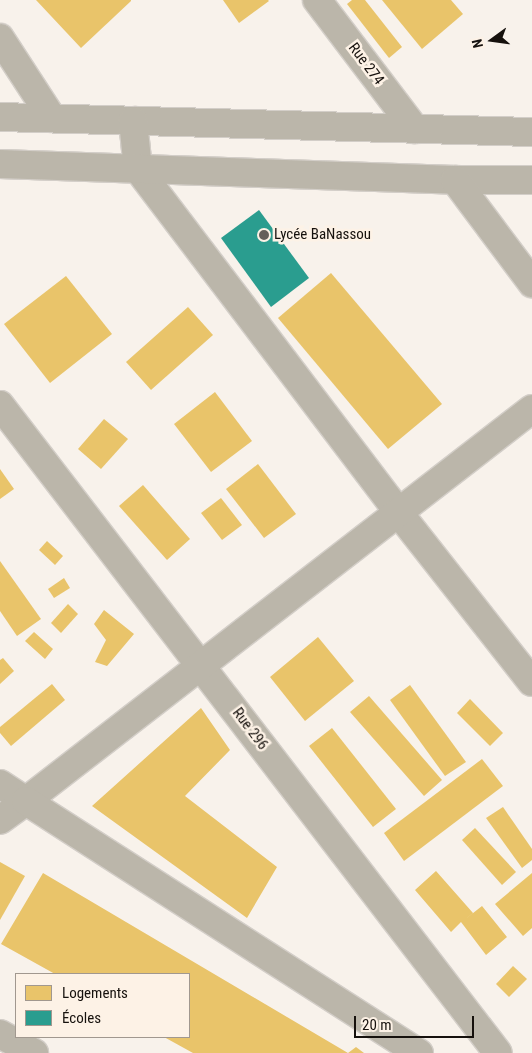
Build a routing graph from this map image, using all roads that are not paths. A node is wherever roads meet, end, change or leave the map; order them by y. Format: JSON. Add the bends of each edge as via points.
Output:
{"nodes":[{"id":1,"x":317,"y":0,"type":"edge"},
{"id":2,"x":0,"y":38,"type":"edge"},
{"id":3,"x":0,"y":117,"type":"edge"},
{"id":4,"x":52,"y":118,"type":"junction"},
{"id":5,"x":133,"y":121,"type":"junction"},
{"id":6,"x":415,"y":129,"type":"junction"},
{"id":7,"x":532,"y":132,"type":"edge"},
{"id":8,"x":0,"y":164,"type":"edge"},
{"id":9,"x":138,"y":169,"type":"junction"},
{"id":10,"x":455,"y":180,"type":"junction"},
{"id":11,"x":532,"y":180,"type":"edge"},
{"id":12,"x":532,"y":283,"type":"edge"},
{"id":13,"x":0,"y":405,"type":"edge"},
{"id":14,"x":532,"y":409,"type":"edge"},
{"id":15,"x":398,"y":512,"type":"junction"},
{"id":16,"x":202,"y":666,"type":"junction"},
{"id":17,"x":532,"y":682,"type":"edge"},
{"id":18,"x":0,"y":784,"type":"edge"},
{"id":19,"x":26,"y":801,"type":"junction"},
{"id":20,"x":0,"y":820,"type":"edge"},
{"id":21,"x":0,"y":1034,"type":"edge"},
{"id":22,"x":34,"y":1053,"type":"edge"},
{"id":23,"x":419,"y":1053,"type":"edge"},
{"id":24,"x":498,"y":1053,"type":"edge"}],
"edges":[{"from":1,"to":6,"type":"street","name":"Rue 274"},
{"from":2,"to":4,"type":"street"},
{"from":3,"to":4,"type":"street"},
{"from":4,"to":5,"type":"street"},
{"from":5,"to":6,"type":"street"},
{"from":5,"to":9,"type":"street"},
{"from":6,"to":7,"type":"street"},
{"from":8,"to":9,"type":"street"},
{"from":9,"to":10,"type":"street"},
{"from":9,"to":15,"type":"street"},
{"from":10,"to":11,"type":"street"},
{"from":10,"to":12,"type":"street"},
{"from":13,"to":16,"type":"street","name":"Rue 296"},
{"from":14,"to":15,"type":"street"},
{"from":15,"to":16,"type":"street"},
{"from":15,"to":17,"type":"street"},
{"from":16,"to":19,"type":"street"},
{"from":16,"to":24,"type":"street","name":"Rue 296"},
{"from":18,"to":19,"type":"street"},
{"from":19,"to":20,"type":"street"},
{"from":19,"to":23,"type":"street"},
{"from":21,"to":22,"type":"street"}]}
